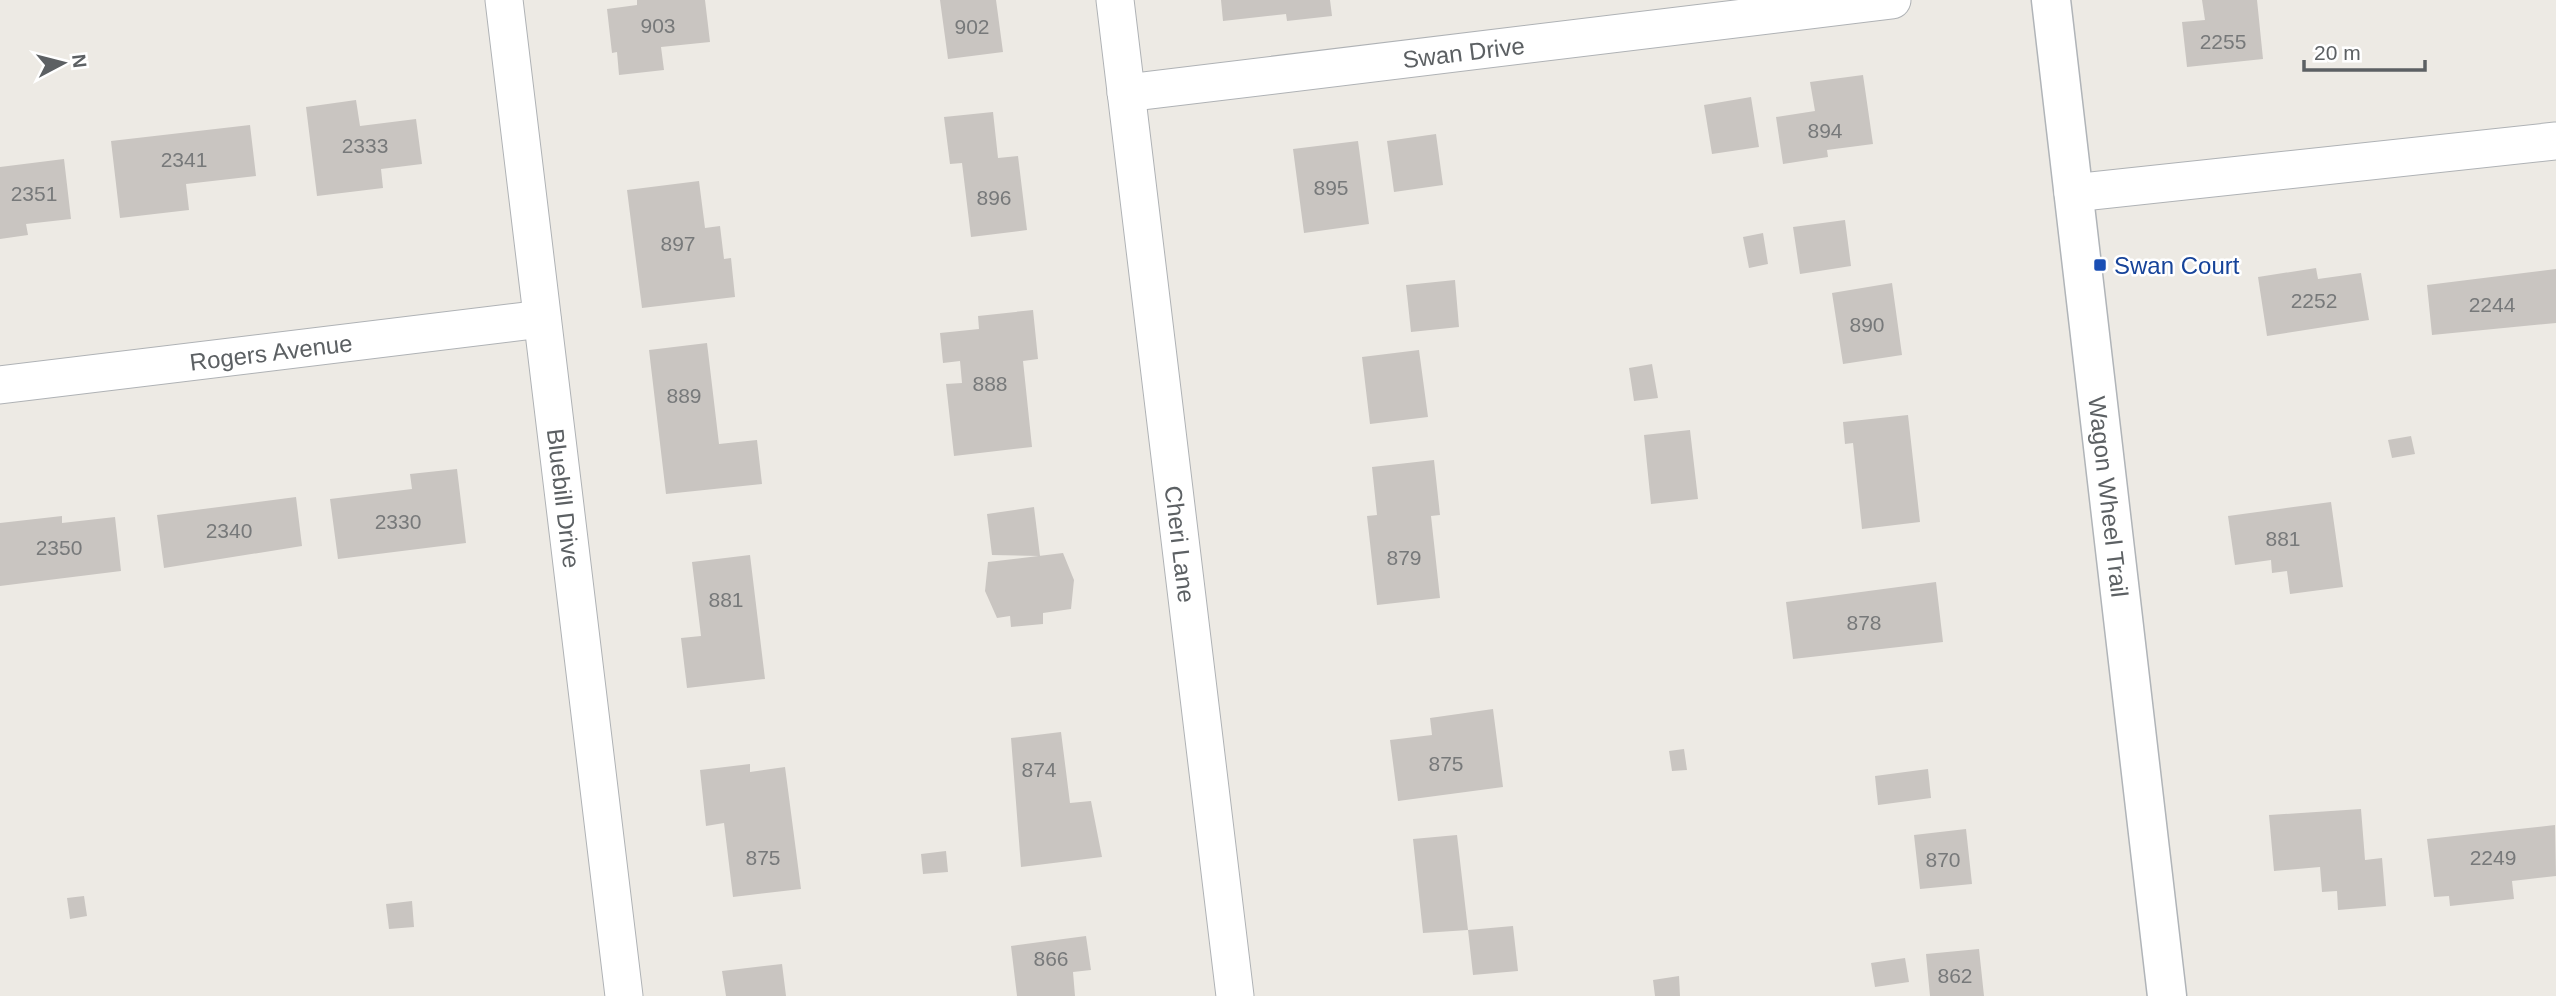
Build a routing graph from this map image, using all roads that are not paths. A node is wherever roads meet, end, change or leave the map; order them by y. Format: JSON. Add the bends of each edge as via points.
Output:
{"nodes":[{"id":1,"x":504,"y":0,"type":"edge"},
{"id":2,"x":1115,"y":0,"type":"edge"},
{"id":3,"x":1892,"y":0,"type":"edge"},
{"id":4,"x":2052,"y":0,"type":"edge"},
{"id":5,"x":1126,"y":93,"type":"junction"},
{"id":6,"x":2556,"y":141,"type":"edge"},
{"id":7,"x":2073,"y":193,"type":"junction"},
{"id":8,"x":542,"y":319,"type":"junction"},
{"id":9,"x":0,"y":385,"type":"edge"},
{"id":10,"x":624,"y":996,"type":"edge"},
{"id":11,"x":1235,"y":996,"type":"edge"},
{"id":12,"x":2167,"y":996,"type":"edge"}],
"edges":[{"from":1,"to":8,"type":"street","name":"Bluebill Drive"},
{"from":2,"to":5,"type":"street"},
{"from":3,"to":5,"type":"street","name":"Swan Drive"},
{"from":4,"to":7,"type":"street","name":"Wagon Wheel Trail"},
{"from":5,"to":11,"type":"street","name":"Cheri Lane"},
{"from":6,"to":7,"type":"street"},
{"from":7,"to":12,"type":"street","name":"Wagon Wheel Trail"},
{"from":8,"to":9,"type":"street","name":"Rogers Avenue"},
{"from":8,"to":10,"type":"street","name":"Bluebill Drive"}]}
